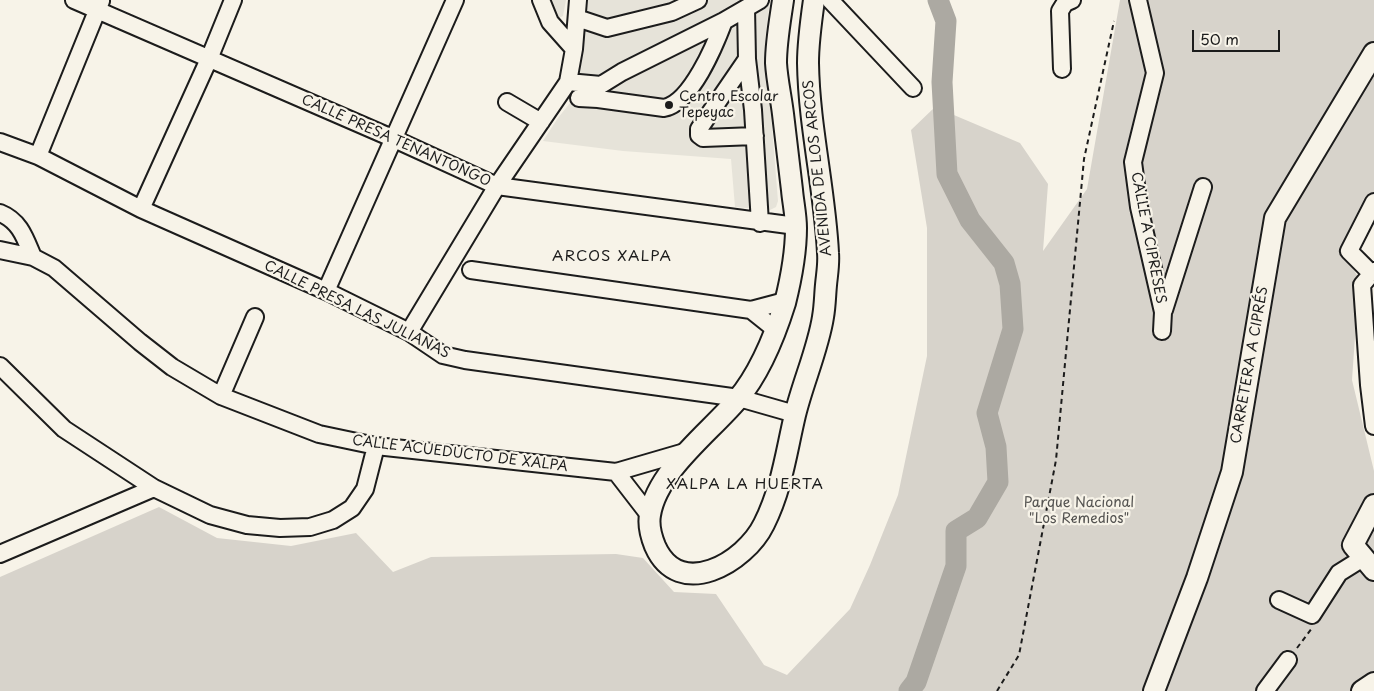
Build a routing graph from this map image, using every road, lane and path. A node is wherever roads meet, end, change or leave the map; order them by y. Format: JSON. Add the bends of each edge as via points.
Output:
{"nodes":[{"id":1,"x":74,"y":0,"type":"edge"},
{"id":2,"x":233,"y":0,"type":"edge"},
{"id":3,"x":455,"y":0,"type":"edge"},
{"id":4,"x":542,"y":0,"type":"edge"},
{"id":5,"x":578,"y":0,"type":"edge"},
{"id":6,"x":698,"y":0,"type":"edge"},
{"id":7,"x":783,"y":0,"type":"edge"},
{"id":8,"x":814,"y":0,"type":"edge"},
{"id":9,"x":830,"y":0,"type":"edge"},
{"id":10,"x":1072,"y":0,"type":"edge"},
{"id":11,"x":1138,"y":0,"type":"edge"},
{"id":12,"x":753,"y":4,"type":"edge"},
{"id":13,"x":99,"y":5,"type":"edge"},
{"id":14,"x":577,"y":18,"type":"junction"},
{"id":15,"x":724,"y":21,"type":"junction"},
{"id":16,"x":1114,"y":21,"type":"dead end"},
{"id":17,"x":574,"y":49,"type":"junction"},
{"id":18,"x":1374,"y":53,"type":"edge"},
{"id":19,"x":209,"y":59,"type":"junction"},
{"id":20,"x":747,"y":59,"type":"junction"},
{"id":21,"x":1062,"y":69,"type":"dead end"},
{"id":22,"x":568,"y":82,"type":"junction"},
{"id":23,"x":913,"y":88,"type":"dead end"},
{"id":24,"x":599,"y":92,"type":"junction"},
{"id":25,"x":579,"y":98,"type":"dead end"},
{"id":26,"x":507,"y":102,"type":"dead end"},
{"id":27,"x":541,"y":122,"type":"junction"},
{"id":28,"x":755,"y":136,"type":"junction"},
{"id":29,"x":392,"y":138,"type":"junction"},
{"id":30,"x":0,"y":142,"type":"edge"},
{"id":31,"x":38,"y":156,"type":"junction"},
{"id":32,"x":497,"y":186,"type":"junction"},
{"id":33,"x":1203,"y":187,"type":"dead end"},
{"id":34,"x":1374,"y":202,"type":"edge"},
{"id":35,"x":141,"y":209,"type":"junction"},
{"id":36,"x":0,"y":213,"type":"edge"},
{"id":37,"x":760,"y":222,"type":"junction"},
{"id":38,"x":796,"y":226,"type":"junction"},
{"id":39,"x":0,"y":250,"type":"edge"},
{"id":40,"x":33,"y":257,"type":"junction"},
{"id":41,"x":471,"y":270,"type":"dead end"},
{"id":42,"x":1373,"y":272,"type":"edge"},
{"id":43,"x":326,"y":291,"type":"junction"},
{"id":44,"x":785,"y":301,"type":"junction"},
{"id":45,"x":751,"y":310,"type":"junction"},
{"id":46,"x":1163,"y":312,"type":"junction"},
{"id":47,"x":255,"y":317,"type":"dead end"},
{"id":48,"x":776,"y":330,"type":"junction"},
{"id":49,"x":1162,"y":331,"type":"dead end"},
{"id":50,"x":409,"y":332,"type":"junction"},
{"id":51,"x":0,"y":366,"type":"edge"},
{"id":52,"x":221,"y":396,"type":"junction"},
{"id":53,"x":739,"y":398,"type":"junction"},
{"id":54,"x":795,"y":414,"type":"junction"},
{"id":55,"x":1374,"y":426,"type":"edge"},
{"id":56,"x":376,"y":446,"type":"junction"},
{"id":57,"x":688,"y":451,"type":"junction"},
{"id":58,"x":616,"y":472,"type":"junction"},
{"id":59,"x":154,"y":488,"type":"junction"},
{"id":60,"x":1374,"y":505,"type":"edge"},
{"id":61,"x":650,"y":516,"type":"junction"},
{"id":62,"x":0,"y":554,"type":"edge"},
{"id":63,"x":1363,"y":557,"type":"edge"},
{"id":64,"x":1279,"y":600,"type":"dead end"},
{"id":65,"x":1288,"y":660,"type":"dead end"},
{"id":66,"x":1374,"y":683,"type":"edge"},
{"id":67,"x":997,"y":691,"type":"edge"},
{"id":68,"x":1154,"y":691,"type":"edge"},
{"id":69,"x":1265,"y":691,"type":"edge"},
{"id":70,"x":1362,"y":691,"type":"edge"}],
"edges":[{"from":1,"to":13,"type":"street","name":"CALLE PRESA TENANTONGO"},
{"from":2,"to":19,"type":"street"},
{"from":3,"to":29,"type":"street"},
{"from":4,"to":17,"type":"street","via":[[550,22]]},
{"from":5,"to":14,"type":"street"},
{"from":6,"to":14,"type":"street","via":[[672,12],[608,28]]},
{"from":7,"to":38,"type":"main road","name":"AVENIDA DE LOS ARCOS","via":[[776,64]]},
{"from":8,"to":54,"type":"main road","name":"AVENIDA DE LOS ARCOS","via":[[808,62],[829,256],[823,318]]},
{"from":9,"to":23,"type":"street"},
{"from":10,"to":21,"type":"street","via":[[1065,3],[1060,11]]},
{"from":11,"to":46,"type":"street","name":"CALLE A CIPRESES","via":[[1155,73],[1133,162],[1139,208]]},
{"from":12,"to":15,"type":"street"},
{"from":12,"to":20,"type":"street"},
{"from":13,"to":19,"type":"street","name":"CALLE PRESA TENANTONGO"},
{"from":13,"to":31,"type":"street"},
{"from":14,"to":17,"type":"street"},
{"from":15,"to":24,"type":"street","via":[[622,72]]},
{"from":15,"to":24,"type":"street","via":[[698,78],[670,107]]},
{"from":16,"to":67,"type":"path","via":[[1084,159],[1056,460],[1019,655]]},
{"from":17,"to":22,"type":"street"},
{"from":18,"to":68,"type":"main road","name":"CARRETERA A CIPRÉS","via":[[1275,218],[1232,472],[1197,578]]},
{"from":19,"to":29,"type":"street","name":"CALLE PRESA TENANTONGO"},
{"from":19,"to":35,"type":"street"},
{"from":20,"to":28,"type":"street"},
{"from":20,"to":28,"type":"street","via":[[699,129],[703,138]]},
{"from":22,"to":24,"type":"street"},
{"from":22,"to":27,"type":"street"},
{"from":24,"to":25,"type":"street"},
{"from":26,"to":27,"type":"street"},
{"from":27,"to":32,"type":"street"},
{"from":28,"to":37,"type":"street"},
{"from":29,"to":32,"type":"street","name":"CALLE PRESA TENANTONGO"},
{"from":29,"to":43,"type":"street"},
{"from":30,"to":31,"type":"street","name":"CALLE PRESA LAS JULIANAS"},
{"from":31,"to":35,"type":"street","name":"CALLE PRESA LAS JULIANAS"},
{"from":32,"to":37,"type":"street","name":"CALLE PRESA TENANTONGO"},
{"from":32,"to":50,"type":"street"},
{"from":33,"to":46,"type":"street"},
{"from":34,"to":42,"type":"street","via":[[1349,251]]},
{"from":35,"to":43,"type":"street","name":"CALLE PRESA LAS JULIANAS"},
{"from":36,"to":40,"type":"street","via":[[15,222],[22,231]]},
{"from":37,"to":38,"type":"street","name":"CALLE PRESA TENANTONGO"},
{"from":38,"to":44,"type":"main road","name":"AVENIDA DE LOS ARCOS"},
{"from":39,"to":40,"type":"street","name":"CALLE ACUEDUCTO DE XALPA"},
{"from":40,"to":52,"type":"street","name":"CALLE ACUEDUCTO DE XALPA","via":[[54,268],[172,367]]},
{"from":41,"to":45,"type":"street"},
{"from":42,"to":55,"type":"street","via":[[1362,285],[1368,385]]},
{"from":43,"to":50,"type":"street","name":"CALLE PRESA LAS JULIANAS"},
{"from":44,"to":45,"type":"street"},
{"from":44,"to":48,"type":"main road","name":"AVENIDA DE LOS ARCOS"},
{"from":45,"to":48,"type":"street"},
{"from":46,"to":49,"type":"street","name":"CALLE A CIPRESES"},
{"from":47,"to":52,"type":"street"},
{"from":48,"to":53,"type":"main road","name":"AVENIDA DE LOS ARCOS"},
{"from":50,"to":53,"type":"street","name":"CALLE PRESA LAS JULIANAS","via":[[442,355],[465,360]]},
{"from":51,"to":59,"type":"street","via":[[64,429]]},
{"from":52,"to":56,"type":"street","name":"CALLE ACUEDUCTO DE XALPA","via":[[320,434]]},
{"from":53,"to":54,"type":"street","name":"CALLE PRESA LAS JULIANAS"},
{"from":53,"to":57,"type":"main road","name":"AVENIDA DE LOS ARCOS"},
{"from":54,"to":61,"type":"main road","name":"AVENIDA DE LOS ARCOS","via":[[780,483],[762,527],[731,561],[719,568],[694,573],[673,569],[654,543]]},
{"from":56,"to":58,"type":"street","name":"CALLE ACUEDUCTO DE XALPA"},
{"from":56,"to":59,"type":"street","via":[[365,489],[352,508],[333,520],[310,527],[247,525],[210,516]]},
{"from":57,"to":58,"type":"street","name":"CALLE ACUEDUCTO DE XALPA"},
{"from":57,"to":61,"type":"main road","name":"AVENIDA DE LOS ARCOS","via":[[661,485]]},
{"from":58,"to":61,"type":"street"},
{"from":59,"to":62,"type":"street"},
{"from":60,"to":63,"type":"main road"},
{"from":63,"to":64,"type":"street","via":[[1339,573],[1312,615]]},
{"from":65,"to":69,"type":"street"},
{"from":66,"to":70,"type":"main road"}]}
